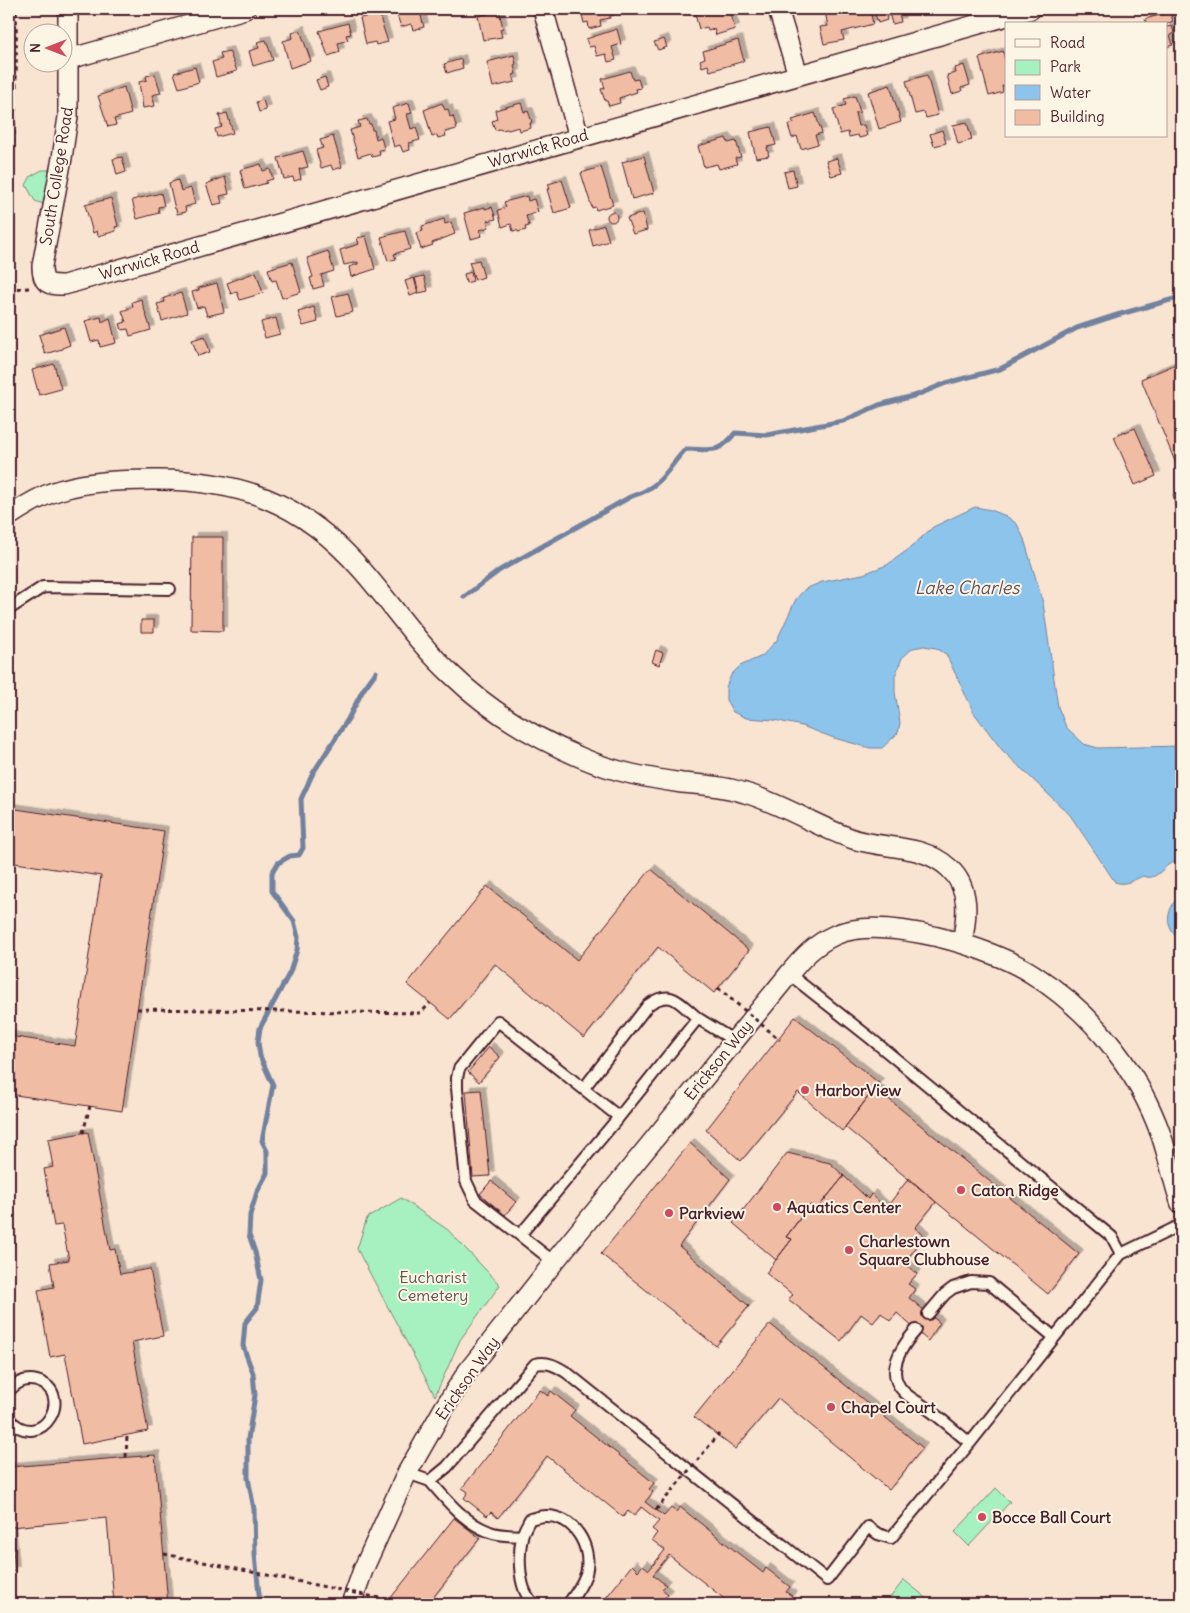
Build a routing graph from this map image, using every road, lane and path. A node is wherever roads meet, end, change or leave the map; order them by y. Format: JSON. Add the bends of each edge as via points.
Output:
{"nodes":[{"id":1,"x":16,"y":9,"type":"edge"},
{"id":2,"x":68,"y":9,"type":"edge"},
{"id":3,"x":245,"y":9,"type":"edge"},
{"id":4,"x":543,"y":9,"type":"edge"},
{"id":5,"x":778,"y":9,"type":"edge"},
{"id":6,"x":1031,"y":9,"type":"edge"},
{"id":7,"x":994,"y":14,"type":"edge"},
{"id":8,"x":68,"y":22,"type":"edge"},
{"id":9,"x":72,"y":58,"type":"edge"},
{"id":10,"x":69,"y":72,"type":"edge"},
{"id":11,"x":798,"y":75,"type":"junction"},
{"id":12,"x":579,"y":137,"type":"junction"},
{"id":13,"x":9,"y":191,"type":"edge"},
{"id":14,"x":46,"y":282,"type":"joint"},
{"id":15,"x":9,"y":516,"type":"edge"},
{"id":16,"x":170,"y":589,"type":"dead end"},
{"id":17,"x":9,"y":609,"type":"edge"},
{"id":18,"x":962,"y":943,"type":"junction"},
{"id":19,"x":789,"y":974,"type":"junction"},
{"id":20,"x":718,"y":988,"type":"dead end"},
{"id":21,"x":430,"y":1003,"type":"dead end"},
{"id":22,"x":137,"y":1009,"type":"dead end"},
{"id":23,"x":698,"y":1018,"type":"junction"},
{"id":24,"x":733,"y":1040,"type":"junction"},
{"id":25,"x":780,"y":1040,"type":"dead end"},
{"id":26,"x":584,"y":1088,"type":"junction"},
{"id":27,"x":90,"y":1106,"type":"dead end"},
{"id":28,"x":619,"y":1117,"type":"junction"},
{"id":29,"x":83,"y":1133,"type":"dead end"},
{"id":30,"x":1181,"y":1204,"type":"edge"},
{"id":31,"x":1181,"y":1225,"type":"edge"},
{"id":32,"x":520,"y":1235,"type":"junction"},
{"id":33,"x":1121,"y":1254,"type":"junction"},
{"id":34,"x":554,"y":1262,"type":"junction"},
{"id":35,"x":928,"y":1314,"type":"dead end"},
{"id":36,"x":916,"y":1330,"type":"dead end"},
{"id":37,"x":1054,"y":1337,"type":"junction"},
{"id":38,"x":9,"y":1391,"type":"edge"},
{"id":39,"x":9,"y":1419,"type":"edge"},
{"id":40,"x":719,"y":1434,"type":"dead end"},
{"id":41,"x":127,"y":1435,"type":"dead end"},
{"id":42,"x":970,"y":1444,"type":"junction"},
{"id":43,"x":126,"y":1457,"type":"dead end"},
{"id":44,"x":407,"y":1472,"type":"junction"},
{"id":45,"x":430,"y":1481,"type":"junction"},
{"id":46,"x":656,"y":1510,"type":"dead end"},
{"id":47,"x":522,"y":1536,"type":"junction"},
{"id":48,"x":164,"y":1554,"type":"dead end"},
{"id":49,"x":389,"y":1600,"type":"dead end"},
{"id":50,"x":351,"y":1604,"type":"edge"},
{"id":51,"x":535,"y":1604,"type":"edge"},
{"id":52,"x":568,"y":1604,"type":"edge"}],
"edges":[{"from":1,"to":13,"type":"path","via":[[17,71]]},
{"from":2,"to":8,"type":"street","name":"South College Road"},
{"from":3,"to":9,"type":"street"},
{"from":4,"to":12,"type":"street"},
{"from":5,"to":11,"type":"street"},
{"from":6,"to":7,"type":"street","name":"Warwick Road"},
{"from":7,"to":11,"type":"street","name":"Warwick Road"},
{"from":10,"to":14,"type":"street","name":"South College Road","via":[[68,117],[42,266]]},
{"from":11,"to":12,"type":"street","name":"Warwick Road"},
{"from":12,"to":14,"type":"street","name":"Warwick Road","via":[[64,285]]},
{"from":15,"to":18,"type":"street","via":[[59,490],[117,480],[184,480],[230,487],[269,499],[292,510],[337,544],[450,674],[474,696],[526,729],[582,758],[614,770],[745,793],[858,840],[914,849],[934,858],[949,868],[961,884],[966,899],[967,916]]},
{"from":16,"to":17,"type":"lane","via":[[43,587]]},
{"from":18,"to":19,"type":"street","name":"Erickson Way","via":[[904,931],[854,930],[819,943]]},
{"from":18,"to":30,"type":"street","name":"Erickson Way","via":[[1033,974],[1094,1024],[1132,1074],[1152,1110]]},
{"from":19,"to":24,"type":"street","name":"Erickson Way"},
{"from":19,"to":33,"type":"lane","via":[[1112,1237]]},
{"from":20,"to":25,"type":"path","bridge":true},
{"from":21,"to":22,"type":"path","via":[[421,1013]]},
{"from":23,"to":24,"type":"lane"},
{"from":23,"to":26,"type":"lane","via":[[679,1001],[658,998],[648,1006]]},
{"from":23,"to":28,"type":"lane"},
{"from":24,"to":34,"type":"street","name":"Erickson Way"},
{"from":26,"to":28,"type":"lane"},
{"from":26,"to":32,"type":"lane","via":[[498,1021],[459,1069],[457,1088],[466,1181],[470,1192],[475,1200]]},
{"from":27,"to":29,"type":"path"},
{"from":28,"to":32,"type":"lane"},
{"from":31,"to":33,"type":"lane"},
{"from":32,"to":34,"type":"lane"},
{"from":33,"to":37,"type":"lane"},
{"from":34,"to":44,"type":"street","name":"Erickson Way","via":[[468,1370]]},
{"from":35,"to":37,"type":"lane","via":[[953,1288],[972,1282],[989,1283]]},
{"from":36,"to":42,"type":"lane","via":[[894,1364],[895,1377],[903,1391]]},
{"from":37,"to":42,"type":"lane"},
{"from":38,"to":39,"type":"lane","via":[[22,1380],[41,1382],[49,1388],[54,1408],[50,1419],[30,1430]]},
{"from":40,"to":46,"type":"path","bridge":true},
{"from":41,"to":43,"type":"path"},
{"from":42,"to":45,"type":"lane","via":[[891,1538],[868,1527],[827,1580],[554,1365],[535,1364],[447,1467]]},
{"from":44,"to":45,"type":"lane"},
{"from":44,"to":50,"type":"street","name":"Erickson Way"},
{"from":45,"to":47,"type":"lane","via":[[452,1507],[476,1526],[492,1533]]},
{"from":47,"to":51,"type":"lane","via":[[520,1572],[530,1601]]},
{"from":47,"to":52,"type":"lane","via":[[530,1519],[555,1517],[573,1525],[586,1550],[587,1561],[586,1574]]},
{"from":48,"to":49,"type":"path","bridge":true}]}
